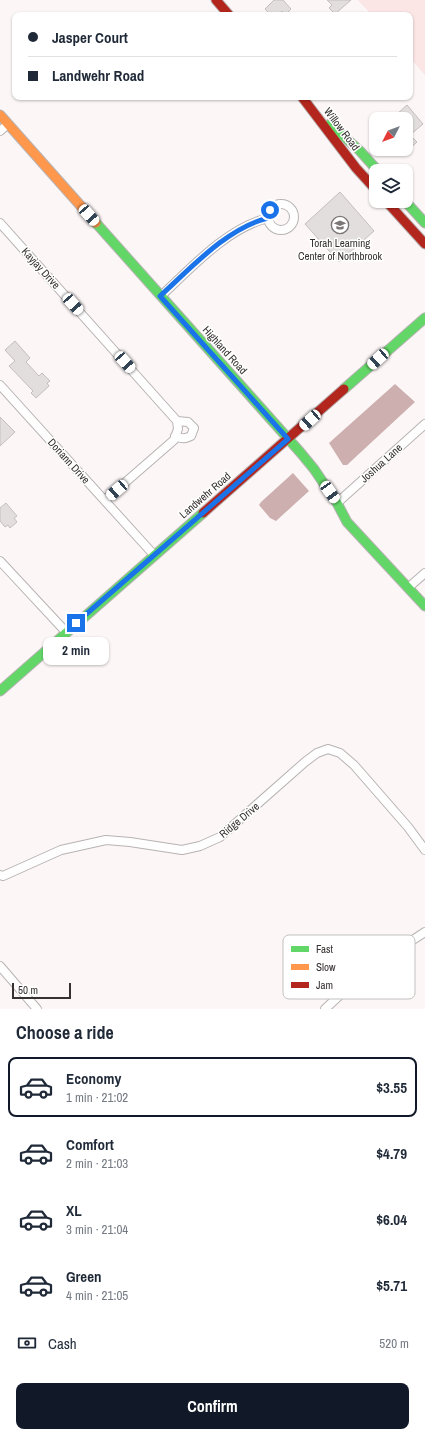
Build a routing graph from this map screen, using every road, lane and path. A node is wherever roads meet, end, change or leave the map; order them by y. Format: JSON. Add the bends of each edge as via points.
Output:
{"nodes":[{"id":1,"x":216,"y":0,"type":"edge"},
{"id":2,"x":226,"y":12,"type":"edge"},
{"id":3,"x":305,"y":100,"type":"edge"},
{"id":4,"x":305,"y":100,"type":"edge"},
{"id":5,"x":0,"y":115,"type":"edge"},
{"id":6,"x":8,"y":124,"type":"junction"},
{"id":7,"x":0,"y":131,"type":"edge"},
{"id":8,"x":372,"y":164,"type":"edge"},
{"id":9,"x":369,"y":182,"type":"edge"},
{"id":10,"x":392,"y":208,"type":"edge"},
{"id":11,"x":411,"y":208,"type":"edge"},
{"id":12,"x":268,"y":218,"type":"dead end"},
{"id":13,"x":0,"y":222,"type":"edge"},
{"id":14,"x":425,"y":224,"type":"edge"},
{"id":15,"x":425,"y":244,"type":"edge"},
{"id":16,"x":160,"y":296,"type":"junction"},
{"id":17,"x":425,"y":318,"type":"edge"},
{"id":18,"x":0,"y":384,"type":"edge"},
{"id":19,"x":177,"y":420,"type":"junction"},
{"id":20,"x":425,"y":424,"type":"edge"},
{"id":21,"x":176,"y":436,"type":"junction"},
{"id":22,"x":288,"y":439,"type":"junction"},
{"id":23,"x":105,"y":500,"type":"junction"},
{"id":24,"x":337,"y":503,"type":"junction"},
{"id":25,"x":154,"y":555,"type":"junction"},
{"id":26,"x":0,"y":561,"type":"edge"},
{"id":27,"x":425,"y":573,"type":"edge"},
{"id":28,"x":408,"y":587,"type":"junction"},
{"id":29,"x":425,"y":606,"type":"edge"},
{"id":30,"x":66,"y":632,"type":"junction"},
{"id":31,"x":0,"y":691,"type":"edge"},
{"id":32,"x":425,"y":850,"type":"edge"},
{"id":33,"x":1,"y":877,"type":"edge"},
{"id":34,"x":425,"y":932,"type":"edge"},
{"id":35,"x":415,"y":938,"type":"edge"},
{"id":36,"x":0,"y":966,"type":"edge"},
{"id":37,"x":336,"y":999,"type":"edge"},
{"id":38,"x":37,"y":1009,"type":"edge"},
{"id":39,"x":325,"y":1009,"type":"edge"}],
"edges":[{"from":1,"to":2,"type":"main road"},
{"from":3,"to":8,"type":"main road","name":"Willow Road"},
{"from":4,"to":9,"type":"main road","name":"Willow Road"},
{"from":5,"to":6,"type":"main road","name":"Highland Road"},
{"from":6,"to":7,"type":"street"},
{"from":6,"to":16,"type":"main road","name":"Highland Road"},
{"from":10,"to":15,"type":"main road"},
{"from":11,"to":14,"type":"main road"},
{"from":12,"to":16,"type":"street","via":[[257,221],[226,238]]},
{"from":13,"to":19,"type":"street","name":"Kayjay Drive"},
{"from":16,"to":22,"type":"main road","name":"Highland Road"},
{"from":17,"to":22,"type":"main road","name":"Landwehr Road"},
{"from":18,"to":23,"type":"street","name":"Doriann Drive"},
{"from":19,"to":21,"type":"street"},
{"from":19,"to":21,"type":"street","name":"Kayjay Drive","via":[[188,422],[194,428],[191,436],[182,439]]},
{"from":20,"to":24,"type":"street","name":"Joshua Lane"},
{"from":21,"to":23,"type":"street"},
{"from":22,"to":24,"type":"main road","name":"Highland Road","via":[[314,469]]},
{"from":22,"to":25,"type":"main road","name":"Landwehr Road"},
{"from":23,"to":25,"type":"street","name":"Doriann Drive"},
{"from":24,"to":28,"type":"main road","name":"Highland Road","via":[[347,522]]},
{"from":25,"to":30,"type":"main road","name":"Landwehr Road"},
{"from":26,"to":30,"type":"street"},
{"from":27,"to":28,"type":"street"},
{"from":28,"to":29,"type":"main road","name":"Highland Road"},
{"from":30,"to":31,"type":"main road","name":"Landwehr Road"},
{"from":32,"to":33,"type":"street","name":"Ridge Drive","via":[[354,765],[340,753],[328,749],[305,762],[220,837],[200,846],[182,850],[106,840],[61,850]]},
{"from":34,"to":35,"type":"street"},
{"from":36,"to":38,"type":"street"},
{"from":37,"to":39,"type":"street"}]}
